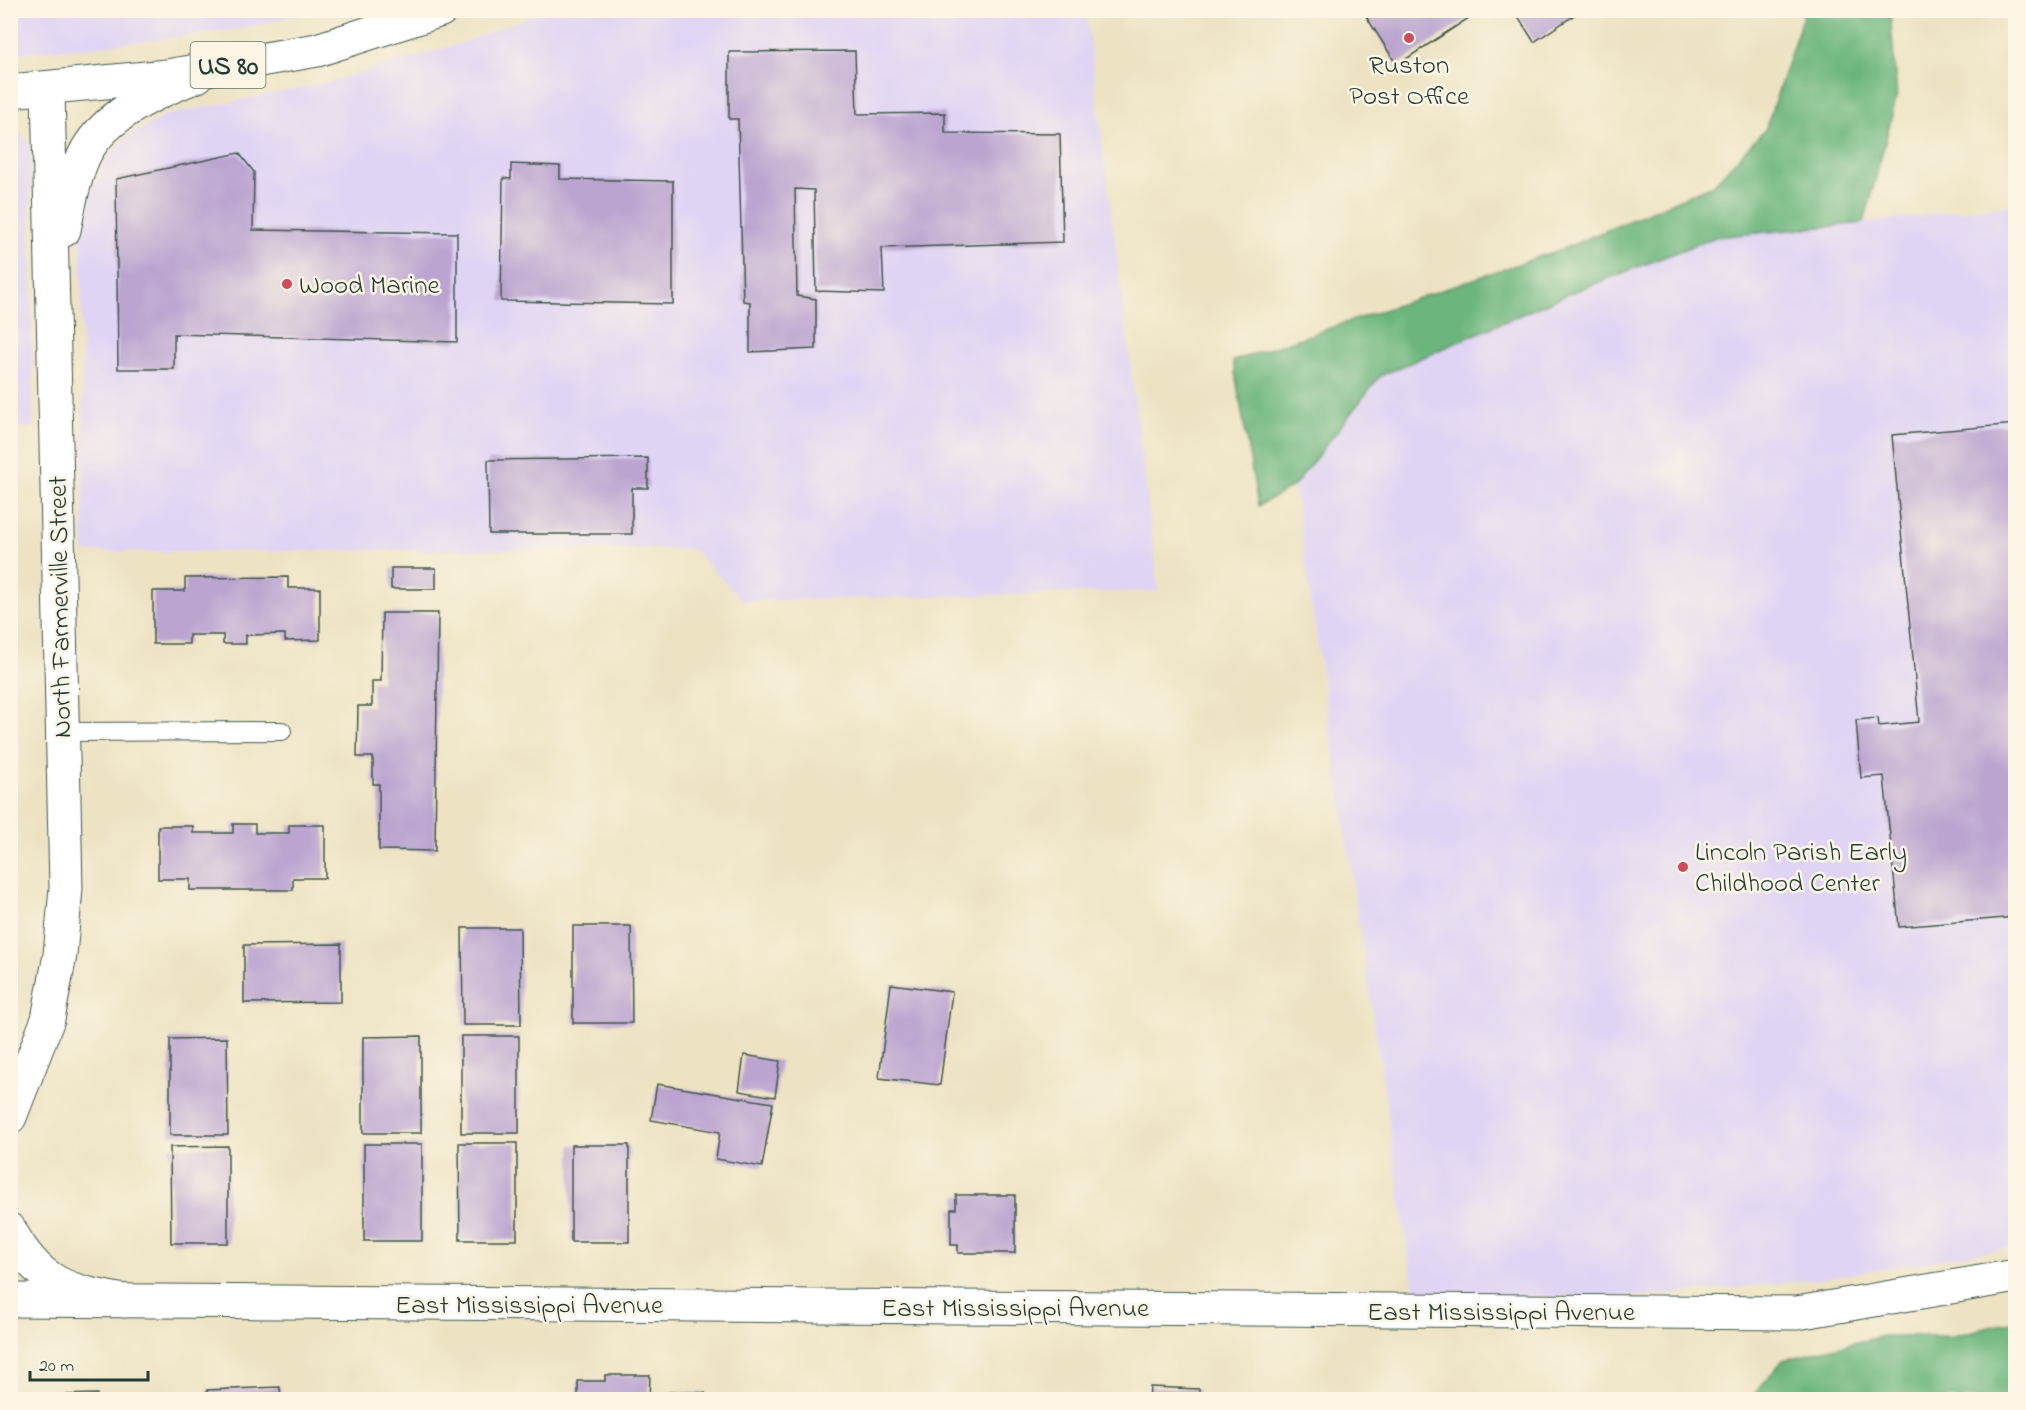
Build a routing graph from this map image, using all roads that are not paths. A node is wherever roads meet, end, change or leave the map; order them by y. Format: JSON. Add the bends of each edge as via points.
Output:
{"nodes":[{"id":1,"x":441,"y":10,"type":"edge"},
{"id":2,"x":227,"y":66,"type":"junction"},
{"id":3,"x":48,"y":89,"type":"junction"},
{"id":4,"x":10,"y":91,"type":"edge"},
{"id":5,"x":53,"y":324,"type":"junction"},
{"id":6,"x":282,"y":731,"type":"dead end"},
{"id":7,"x":62,"y":732,"type":"junction"},
{"id":8,"x":10,"y":1117,"type":"edge"},
{"id":9,"x":10,"y":1230,"type":"edge"},
{"id":10,"x":2016,"y":1276,"type":"edge"},
{"id":11,"x":10,"y":1300,"type":"edge"},
{"id":12,"x":125,"y":1301,"type":"junction"}],
"edges":[{"from":1,"to":2,"type":"street","number":"US 80","via":[[317,50]]},
{"from":2,"to":3,"type":"street","number":"US 80"},
{"from":2,"to":5,"type":"street","via":[[144,100],[116,119],[84,156],[67,215]]},
{"from":3,"to":4,"type":"street","number":"US 80"},
{"from":3,"to":5,"type":"street","name":"North Farmerville Street"},
{"from":5,"to":7,"type":"street","name":"North Farmerville Street"},
{"from":6,"to":7,"type":"lane"},
{"from":7,"to":8,"type":"street","name":"North Farmerville Street","via":[[66,888],[60,955],[48,1019]]},
{"from":9,"to":12,"type":"street","via":[[34,1264],[61,1286]]},
{"from":10,"to":12,"type":"street","name":"East Mississippi Avenue","via":[[1797,1313]]},
{"from":11,"to":12,"type":"street","name":"East Mississippi Avenue"}]}
